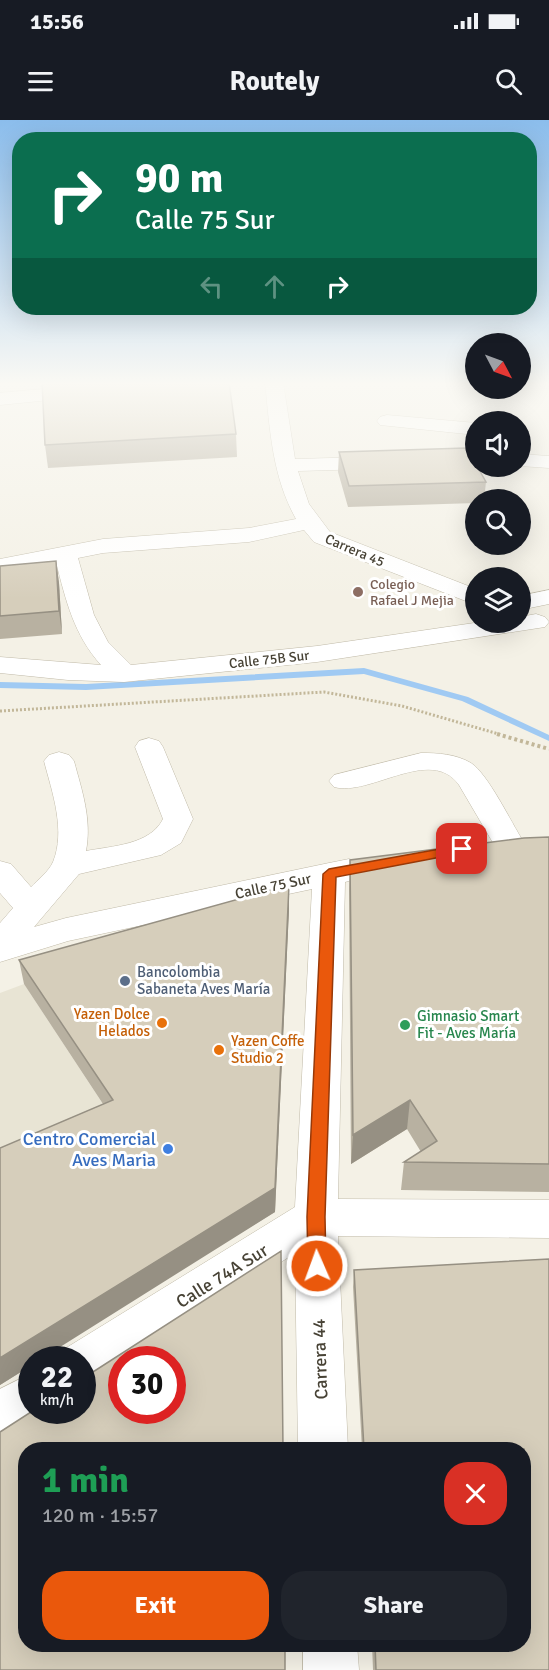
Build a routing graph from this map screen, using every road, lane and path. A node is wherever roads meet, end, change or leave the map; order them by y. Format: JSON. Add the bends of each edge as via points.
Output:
{"nodes":[{"id":1,"x":284,"y":454,"type":"edge"},
{"id":2,"x":531,"y":459,"type":"edge"},
{"id":3,"x":465,"y":460,"type":"edge"},
{"id":4,"x":549,"y":462,"type":"edge"},
{"id":5,"x":285,"y":465,"type":"junction"},
{"id":6,"x":307,"y":523,"type":"junction"},
{"id":7,"x":65,"y":554,"type":"junction"},
{"id":8,"x":0,"y":566,"type":"edge"},
{"id":9,"x":465,"y":594,"type":"edge"},
{"id":10,"x":549,"y":597,"type":"edge"},
{"id":11,"x":532,"y":617,"type":"edge"},
{"id":12,"x":0,"y":665,"type":"edge"},
{"id":13,"x":124,"y":674,"type":"junction"},
{"id":14,"x":0,"y":711,"type":"edge"},
{"id":15,"x":149,"y":747,"type":"dead end"},
{"id":16,"x":549,"y":749,"type":"edge"},
{"id":17,"x":58,"y":761,"type":"dead end"},
{"id":18,"x":344,"y":781,"type":"dead end"},
{"id":19,"x":538,"y":839,"type":"edge"},
{"id":20,"x":507,"y":841,"type":"junction"},
{"id":21,"x":474,"y":847,"type":"edge"},
{"id":22,"x":68,"y":866,"type":"junction"},
{"id":23,"x":374,"y":866,"type":"edge"},
{"id":24,"x":0,"y":872,"type":"edge"},
{"id":25,"x":329,"y":874,"type":"junction"},
{"id":26,"x":30,"y":907,"type":"junction"},
{"id":27,"x":0,"y":945,"type":"edge"},
{"id":28,"x":0,"y":950,"type":"edge"},
{"id":29,"x":316,"y":1217,"type":"junction"},
{"id":30,"x":549,"y":1219,"type":"edge"},
{"id":31,"x":96,"y":1355,"type":"edge"},
{"id":32,"x":18,"y":1405,"type":"edge"},
{"id":33,"x":0,"y":1416,"type":"edge"},
{"id":34,"x":323,"y":1442,"type":"edge"},
{"id":35,"x":330,"y":1652,"type":"edge"},
{"id":36,"x":331,"y":1670,"type":"edge"}],
"edges":[{"from":1,"to":5,"type":"street"},
{"from":2,"to":4,"type":"street"},
{"from":3,"to":5,"type":"street"},
{"from":5,"to":6,"type":"street"},
{"from":6,"to":7,"type":"street","via":[[249,535],[103,546]]},
{"from":6,"to":9,"type":"street","name":"Carrera 45","via":[[322,537]]},
{"from":7,"to":8,"type":"street"},
{"from":7,"to":13,"type":"street","via":[[82,615],[97,645]]},
{"from":10,"to":11,"type":"street","name":"Calle 75B Sur"},
{"from":11,"to":13,"type":"street","name":"Calle 75B Sur","via":[[316,654]]},
{"from":12,"to":13,"type":"street","name":"Calle 75B Sur"},
{"from":14,"to":16,"type":"path","via":[[324,692],[402,706]]},
{"from":15,"to":22,"type":"street","via":[[178,819],[170,836],[150,848]]},
{"from":17,"to":22,"type":"street","via":[[72,809],[73,838]]},
{"from":18,"to":20,"type":"street","via":[[428,760],[449,763],[463,771]]},
{"from":19,"to":20,"type":"street"},
{"from":20,"to":21,"type":"street"},
{"from":22,"to":26,"type":"street"},
{"from":23,"to":25,"type":"street","name":"Calle 75 Sur"},
{"from":24,"to":26,"type":"street"},
{"from":25,"to":28,"type":"street","name":"Calle 75 Sur","via":[[66,930]]},
{"from":25,"to":29,"type":"street","name":"Carrera 44"},
{"from":26,"to":27,"type":"street"},
{"from":29,"to":30,"type":"street"},
{"from":29,"to":31,"type":"street","name":"Calle 74A Sur"},
{"from":29,"to":34,"type":"street","name":"Carrera 44"},
{"from":32,"to":33,"type":"street"},
{"from":35,"to":36,"type":"street"}]}
